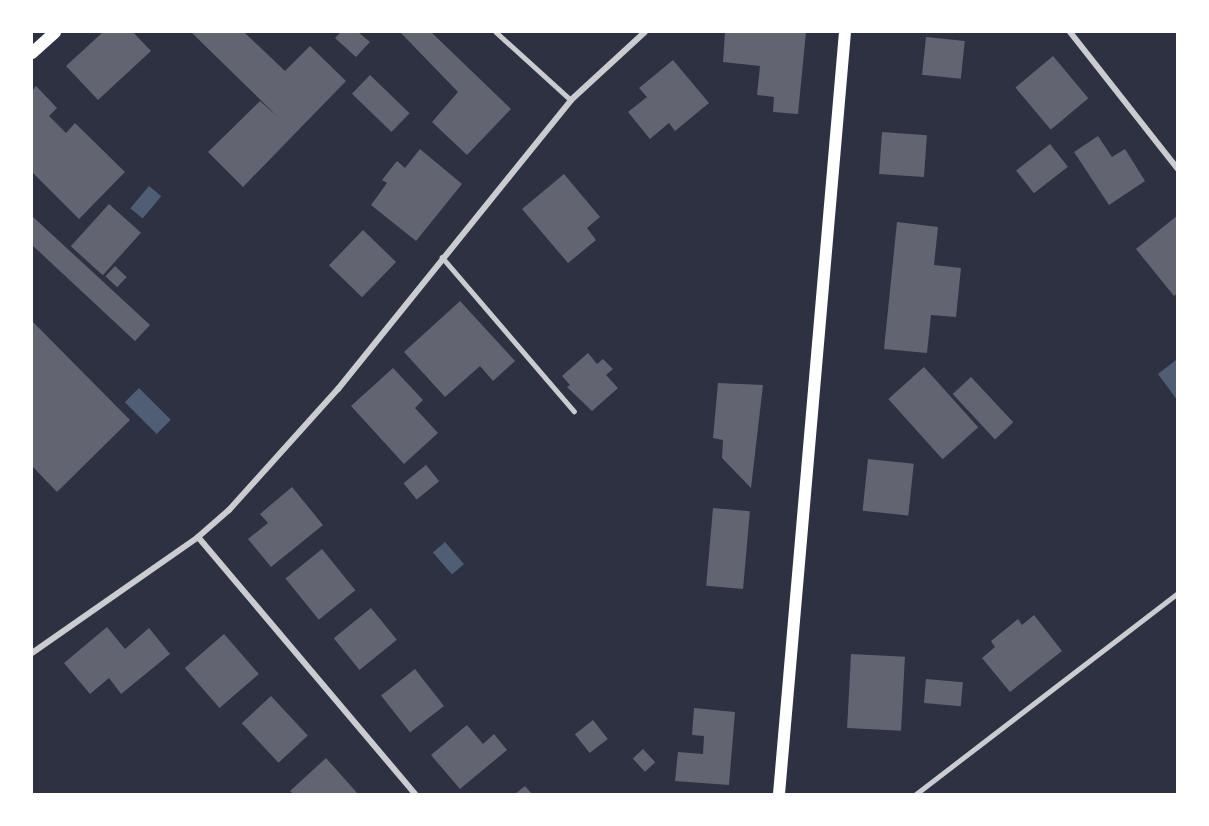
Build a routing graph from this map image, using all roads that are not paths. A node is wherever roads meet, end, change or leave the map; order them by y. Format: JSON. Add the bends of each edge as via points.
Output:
{"nodes":[{"id":1,"x":55,"y":32,"type":"edge"},
{"id":2,"x":496,"y":32,"type":"edge"},
{"id":3,"x":645,"y":32,"type":"edge"},
{"id":4,"x":845,"y":32,"type":"edge"},
{"id":5,"x":1070,"y":32,"type":"edge"},
{"id":6,"x":32,"y":53,"type":"edge"},
{"id":7,"x":571,"y":100,"type":"junction"},
{"id":8,"x":1178,"y":169,"type":"edge"},
{"id":9,"x":442,"y":257,"type":"junction"},
{"id":10,"x":574,"y":411,"type":"dead end"},
{"id":11,"x":198,"y":537,"type":"junction"},
{"id":12,"x":1178,"y":593,"type":"edge"},
{"id":13,"x":32,"y":653,"type":"edge"},
{"id":14,"x":415,"y":795,"type":"edge"},
{"id":15,"x":779,"y":795,"type":"edge"},
{"id":16,"x":916,"y":795,"type":"edge"}],
"edges":[{"from":1,"to":6,"type":"main road"},
{"from":2,"to":7,"type":"lane"},
{"from":3,"to":7,"type":"street"},
{"from":4,"to":15,"type":"main road"},
{"from":5,"to":8,"type":"street"},
{"from":7,"to":9,"type":"street"},
{"from":9,"to":10,"type":"lane"},
{"from":9,"to":11,"type":"street","via":[[338,389],[229,510]]},
{"from":11,"to":13,"type":"street"},
{"from":11,"to":14,"type":"street"},
{"from":12,"to":16,"type":"lane"}]}
